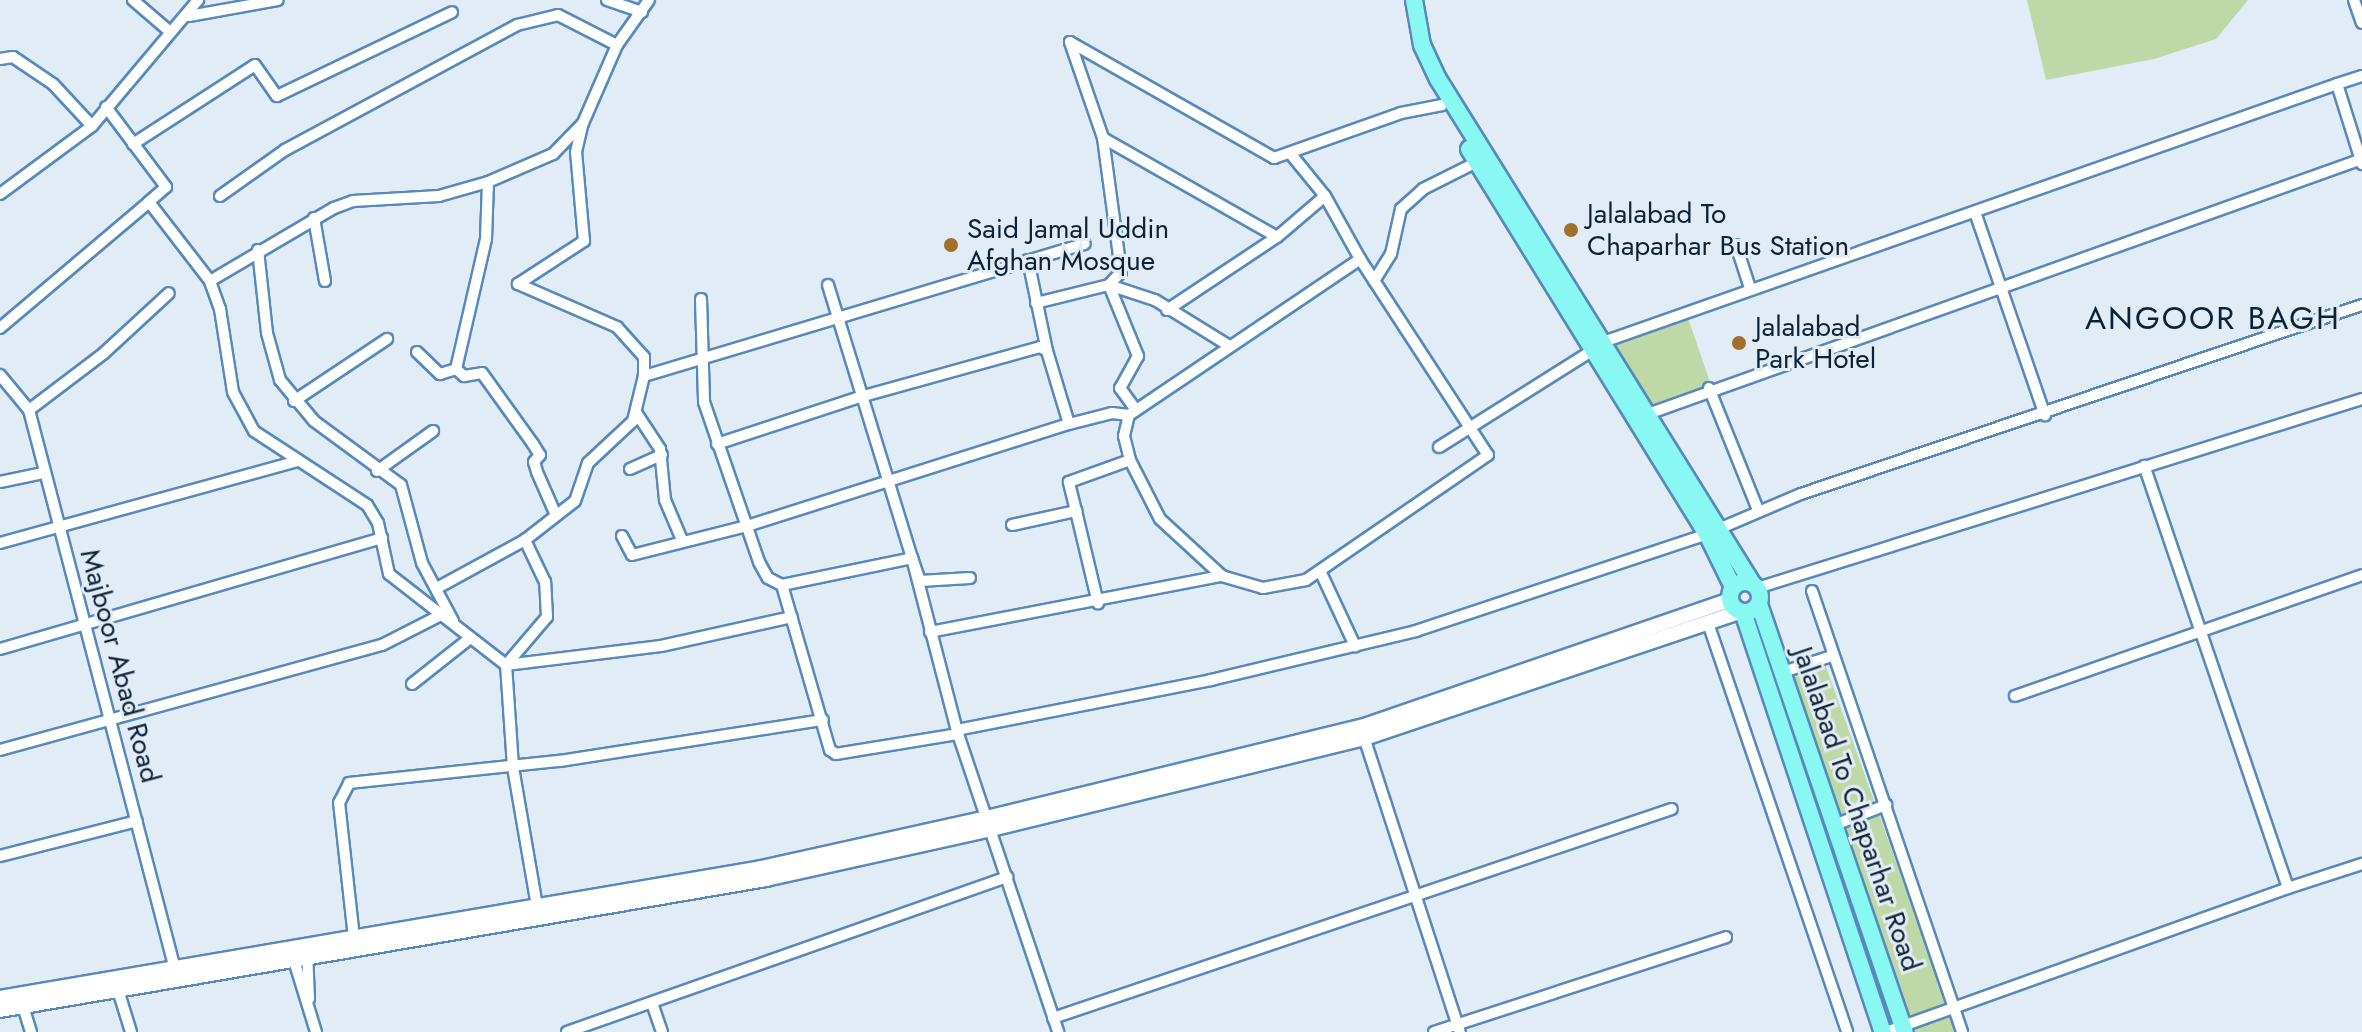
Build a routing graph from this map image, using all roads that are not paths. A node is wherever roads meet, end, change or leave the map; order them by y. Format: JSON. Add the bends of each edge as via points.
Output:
{"nodes":[{"id":1,"x":133,"y":0,"type":"edge"},
{"id":2,"x":198,"y":0,"type":"edge"},
{"id":3,"x":278,"y":0,"type":"edge"},
{"id":4,"x":607,"y":0,"type":"edge"},
{"id":5,"x":1404,"y":0,"type":"edge"},
{"id":6,"x":1414,"y":0,"type":"edge"},
{"id":7,"x":2354,"y":0,"type":"edge"},
{"id":8,"x":644,"y":5,"type":"edge"},
{"id":9,"x":452,"y":12,"type":"dead end"},
{"id":10,"x":189,"y":16,"type":"junction"},
{"id":11,"x":2362,"y":23,"type":"edge"},
{"id":12,"x":168,"y":30,"type":"junction"},
{"id":13,"x":617,"y":45,"type":"junction"},
{"id":14,"x":0,"y":59,"type":"edge"},
{"id":15,"x":2362,"y":76,"type":"edge"},
{"id":16,"x":2337,"y":84,"type":"junction"},
{"id":17,"x":1442,"y":105,"type":"junction"},
{"id":18,"x":106,"y":107,"type":"junction"},
{"id":19,"x":583,"y":123,"type":"junction"},
{"id":20,"x":92,"y":126,"type":"junction"},
{"id":21,"x":1103,"y":138,"type":"junction"},
{"id":22,"x":133,"y":144,"type":"junction"},
{"id":23,"x":1290,"y":153,"type":"junction"},
{"id":24,"x":2361,"y":161,"type":"edge"},
{"id":25,"x":1477,"y":162,"type":"junction"},
{"id":26,"x":488,"y":182,"type":"junction"},
{"id":27,"x":0,"y":194,"type":"edge"},
{"id":28,"x":220,"y":196,"type":"dead end"},
{"id":29,"x":1325,"y":196,"type":"junction"},
{"id":30,"x":149,"y":202,"type":"junction"},
{"id":31,"x":1975,"y":212,"type":"junction"},
{"id":32,"x":314,"y":218,"type":"junction"},
{"id":33,"x":1277,"y":237,"type":"junction"},
{"id":34,"x":1085,"y":244,"type":"dead end"},
{"id":35,"x":1736,"y":245,"type":"dead end"},
{"id":36,"x":258,"y":250,"type":"junction"},
{"id":37,"x":1360,"y":259,"type":"junction"},
{"id":38,"x":1028,"y":260,"type":"junction"},
{"id":39,"x":210,"y":281,"type":"junction"},
{"id":40,"x":325,"y":281,"type":"dead end"},
{"id":41,"x":1374,"y":281,"type":"junction"},
{"id":42,"x":828,"y":285,"type":"dead end"},
{"id":43,"x":1109,"y":285,"type":"junction"},
{"id":44,"x":1999,"y":287,"type":"junction"},
{"id":45,"x":1750,"y":288,"type":"junction"},
{"id":46,"x":169,"y":293,"type":"dead end"},
{"id":47,"x":701,"y":299,"type":"dead end"},
{"id":48,"x":1036,"y":303,"type":"junction"},
{"id":49,"x":2362,"y":305,"type":"edge"},
{"id":50,"x":1167,"y":310,"type":"junction"},
{"id":51,"x":835,"y":319,"type":"junction"},
{"id":52,"x":0,"y":328,"type":"edge"},
{"id":53,"x":387,"y":339,"type":"dead end"},
{"id":54,"x":1228,"y":345,"type":"junction"},
{"id":55,"x":1599,"y":346,"type":"junction"},
{"id":56,"x":1047,"y":351,"type":"junction"},
{"id":57,"x":417,"y":352,"type":"dead end"},
{"id":58,"x":705,"y":361,"type":"junction"},
{"id":59,"x":456,"y":369,"type":"junction"},
{"id":60,"x":0,"y":375,"type":"edge"},
{"id":61,"x":644,"y":376,"type":"junction"},
{"id":62,"x":1709,"y":388,"type":"junction"},
{"id":63,"x":860,"y":397,"type":"junction"},
{"id":64,"x":2362,"y":399,"type":"edge"},
{"id":65,"x":294,"y":401,"type":"junction"},
{"id":66,"x":636,"y":404,"type":"junction"},
{"id":67,"x":29,"y":410,"type":"junction"},
{"id":68,"x":1132,"y":412,"type":"junction"},
{"id":69,"x":2045,"y":415,"type":"junction"},
{"id":70,"x":1642,"y":417,"type":"junction"},
{"id":71,"x":1069,"y":424,"type":"junction"},
{"id":72,"x":1468,"y":429,"type":"junction"},
{"id":73,"x":433,"y":431,"type":"dead end"},
{"id":74,"x":717,"y":444,"type":"junction"},
{"id":75,"x":1439,"y":447,"type":"dead end"},
{"id":76,"x":662,"y":455,"type":"junction"},
{"id":77,"x":1130,"y":460,"type":"junction"},
{"id":78,"x":297,"y":461,"type":"junction"},
{"id":79,"x":2144,"y":466,"type":"junction"},
{"id":80,"x":630,"y":469,"type":"dead end"},
{"id":81,"x":377,"y":471,"type":"junction"},
{"id":82,"x":43,"y":473,"type":"junction"},
{"id":83,"x":890,"y":481,"type":"junction"},
{"id":84,"x":0,"y":482,"type":"edge"},
{"id":85,"x":1758,"y":510,"type":"junction"},
{"id":86,"x":1076,"y":511,"type":"junction"},
{"id":87,"x":555,"y":513,"type":"junction"},
{"id":88,"x":1012,"y":525,"type":"dead end"},
{"id":89,"x":747,"y":526,"type":"junction"},
{"id":90,"x":58,"y":530,"type":"junction"},
{"id":91,"x":1713,"y":531,"type":"junction"},
{"id":92,"x":622,"y":536,"type":"dead end"},
{"id":93,"x":382,"y":538,"type":"junction"},
{"id":94,"x":525,"y":540,"type":"junction"},
{"id":95,"x":682,"y":540,"type":"junction"},
{"id":96,"x":0,"y":543,"type":"edge"},
{"id":97,"x":912,"y":558,"type":"junction"},
{"id":98,"x":1321,"y":573,"type":"junction"},
{"id":99,"x":2362,"y":575,"type":"edge"},
{"id":100,"x":1222,"y":576,"type":"junction"},
{"id":101,"x":970,"y":578,"type":"dead end"},
{"id":102,"x":782,"y":585,"type":"junction"},
{"id":103,"x":437,"y":588,"type":"junction"},
{"id":104,"x":1812,"y":591,"type":"dead end"},
{"id":105,"x":1756,"y":592,"type":"junction"},
{"id":106,"x":1098,"y":603,"type":"junction"},
{"id":107,"x":1737,"y":603,"type":"junction"},
{"id":108,"x":441,"y":615,"type":"junction"},
{"id":109,"x":792,"y":617,"type":"junction"},
{"id":110,"x":1708,"y":623,"type":"junction"},
{"id":111,"x":89,"y":625,"type":"junction"},
{"id":112,"x":456,"y":626,"type":"junction"},
{"id":113,"x":2199,"y":630,"type":"junction"},
{"id":114,"x":930,"y":632,"type":"junction"},
{"id":115,"x":469,"y":639,"type":"junction"},
{"id":116,"x":1355,"y":646,"type":"junction"},
{"id":117,"x":0,"y":649,"type":"edge"},
{"id":118,"x":1832,"y":656,"type":"junction"},
{"id":119,"x":506,"y":665,"type":"junction"},
{"id":120,"x":1783,"y":672,"type":"junction"},
{"id":121,"x":412,"y":684,"type":"dead end"},
{"id":122,"x":2015,"y":696,"type":"dead end"},
{"id":123,"x":109,"y":720,"type":"junction"},
{"id":124,"x":823,"y":720,"type":"junction"},
{"id":125,"x":958,"y":732,"type":"junction"},
{"id":126,"x":1363,"y":732,"type":"junction"},
{"id":127,"x":0,"y":750,"type":"edge"},
{"id":128,"x":513,"y":767,"type":"junction"},
{"id":129,"x":1886,"y":805,"type":"junction"},
{"id":130,"x":1672,"y":809,"type":"dead end"},
{"id":131,"x":137,"y":821,"type":"junction"},
{"id":132,"x":989,"y":823,"type":"junction"},
{"id":133,"x":1837,"y":824,"type":"junction"},
{"id":134,"x":0,"y":856,"type":"edge"},
{"id":135,"x":2362,"y":864,"type":"edge"},
{"id":136,"x":1008,"y":877,"type":"junction"},
{"id":137,"x":2288,"y":888,"type":"junction"},
{"id":138,"x":1413,"y":893,"type":"junction"},
{"id":139,"x":538,"y":913,"type":"junction"},
{"id":140,"x":1726,"y":937,"type":"dead end"},
{"id":141,"x":354,"y":938,"type":"junction"},
{"id":142,"x":299,"y":953,"type":"junction"},
{"id":143,"x":176,"y":974,"type":"junction"},
{"id":144,"x":118,"y":990,"type":"junction"},
{"id":145,"x":0,"y":998,"type":"edge"},
{"id":146,"x":652,"y":1003,"type":"junction"},
{"id":147,"x":23,"y":1006,"type":"junction"},
{"id":148,"x":1954,"y":1008,"type":"junction"},
{"id":149,"x":0,"y":1010,"type":"edge"},
{"id":150,"x":1053,"y":1018,"type":"junction"},
{"id":151,"x":1459,"y":1028,"type":"edge"},
{"id":152,"x":1894,"y":1031,"type":"edge"},
{"id":153,"x":31,"y":1032,"type":"edge"},
{"id":154,"x":131,"y":1032,"type":"edge"},
{"id":155,"x":316,"y":1032,"type":"edge"},
{"id":156,"x":567,"y":1032,"type":"edge"},
{"id":157,"x":662,"y":1032,"type":"edge"},
{"id":158,"x":1058,"y":1032,"type":"edge"},
{"id":159,"x":1434,"y":1032,"type":"edge"},
{"id":160,"x":1847,"y":1032,"type":"edge"},
{"id":161,"x":1962,"y":1032,"type":"edge"}],
"edges":[{"from":1,"to":12,"type":"street"},
{"from":2,"to":10,"type":"street"},
{"from":3,"to":10,"type":"street"},
{"from":4,"to":8,"type":"street"},
{"from":5,"to":17,"type":"main road","name":"Jalalabad To Chaparhar Road","via":[[1415,57]]},
{"from":6,"to":55,"type":"main road","name":"Jalalabad To Chaparhar Road","via":[[1422,45],[1438,79]]},
{"from":7,"to":11,"type":"street"},
{"from":8,"to":13,"type":"street"},
{"from":9,"to":22,"type":"street","via":[[277,96],[255,65]]},
{"from":10,"to":12,"type":"street"},
{"from":12,"to":18,"type":"street"},
{"from":13,"to":19,"type":"street"},
{"from":13,"to":28,"type":"street","via":[[558,15],[517,25],[285,150]]},
{"from":14,"to":20,"type":"street","via":[[13,57],[53,84]]},
{"from":15,"to":16,"type":"street"},
{"from":16,"to":24,"type":"street"},
{"from":16,"to":31,"type":"street"},
{"from":17,"to":23,"type":"street","via":[[1401,113]]},
{"from":17,"to":25,"type":"main road","name":"Jalalabad To Chaparhar Road"},
{"from":18,"to":20,"type":"street"},
{"from":18,"to":22,"type":"street"},
{"from":19,"to":26,"type":"street","via":[[553,154]]},
{"from":19,"to":61,"type":"street","via":[[576,152],[584,241],[518,284],[617,327],[644,357]]},
{"from":20,"to":27,"type":"street"},
{"from":21,"to":23,"type":"street","via":[[1070,42],[1274,158]]},
{"from":21,"to":33,"type":"street"},
{"from":21,"to":43,"type":"street","via":[[1121,272]]},
{"from":22,"to":30,"type":"street","via":[[166,187]]},
{"from":23,"to":29,"type":"street"},
{"from":24,"to":44,"type":"street"},
{"from":25,"to":41,"type":"street","via":[[1423,189],[1401,209],[1391,254]]},
{"from":25,"to":55,"type":"main road","name":"Jalalabad To Chaparhar Road"},
{"from":26,"to":32,"type":"street","via":[[439,196],[353,201]]},
{"from":26,"to":59,"type":"street","via":[[486,239]]},
{"from":29,"to":33,"type":"street"},
{"from":29,"to":37,"type":"street"},
{"from":30,"to":39,"type":"street"},
{"from":30,"to":52,"type":"street"},
{"from":31,"to":44,"type":"street"},
{"from":31,"to":45,"type":"street"},
{"from":32,"to":36,"type":"street"},
{"from":32,"to":40,"type":"street"},
{"from":33,"to":50,"type":"street"},
{"from":34,"to":38,"type":"street"},
{"from":35,"to":45,"type":"street"},
{"from":36,"to":39,"type":"street"},
{"from":36,"to":65,"type":"street","via":[[272,359]]},
{"from":37,"to":41,"type":"street"},
{"from":37,"to":54,"type":"street"},
{"from":38,"to":48,"type":"street"},
{"from":38,"to":51,"type":"street"},
{"from":39,"to":78,"type":"street","via":[[220,309],[233,392],[254,431]]},
{"from":41,"to":72,"type":"street"},
{"from":42,"to":51,"type":"street"},
{"from":43,"to":48,"type":"street"},
{"from":43,"to":50,"type":"street","via":[[1155,300]]},
{"from":43,"to":68,"type":"street","via":[[1138,356],[1120,388]]},
{"from":44,"to":62,"type":"street"},
{"from":44,"to":69,"type":"street"},
{"from":45,"to":55,"type":"street"},
{"from":46,"to":67,"type":"street"},
{"from":47,"to":58,"type":"street"},
{"from":48,"to":56,"type":"street"},
{"from":49,"to":69,"type":"street"},
{"from":50,"to":54,"type":"street"},
{"from":51,"to":58,"type":"street"},
{"from":51,"to":63,"type":"street"},
{"from":53,"to":65,"type":"street"},
{"from":54,"to":68,"type":"street"},
{"from":55,"to":70,"type":"main road","name":"Jalalabad To Chaparhar Road"},
{"from":55,"to":72,"type":"street"},
{"from":56,"to":63,"type":"street","via":[[1040,347]]},
{"from":56,"to":71,"type":"street"},
{"from":57,"to":59,"type":"street","via":[[440,374]]},
{"from":58,"to":61,"type":"street"},
{"from":58,"to":74,"type":"street","via":[[704,402]]},
{"from":59,"to":87,"type":"street","via":[[464,376],[482,373],[533,444],[540,455],[534,462],[537,472]]},
{"from":60,"to":67,"type":"street","name":"Majboor Abad Road"},
{"from":61,"to":66,"type":"street"},
{"from":62,"to":70,"type":"street"},
{"from":62,"to":85,"type":"street"},
{"from":63,"to":74,"type":"street"},
{"from":63,"to":83,"type":"street"},
{"from":64,"to":79,"type":"street"},
{"from":65,"to":81,"type":"street"},
{"from":66,"to":76,"type":"street","via":[[637,421],[651,433]]},
{"from":66,"to":87,"type":"street","via":[[633,421],[588,463],[575,501]]},
{"from":67,"to":82,"type":"street","name":"Majboor Abad Road"},
{"from":68,"to":71,"type":"street"},
{"from":68,"to":77,"type":"street","via":[[1124,436]]},
{"from":69,"to":85,"type":"street"},
{"from":70,"to":91,"type":"main road","name":"Jalalabad To Chaparhar Road"},
{"from":71,"to":83,"type":"street"},
{"from":72,"to":75,"type":"street"},
{"from":72,"to":98,"type":"street","via":[[1486,444],[1484,460]]},
{"from":73,"to":81,"type":"street"},
{"from":74,"to":89,"type":"street"},
{"from":76,"to":80,"type":"street"},
{"from":76,"to":95,"type":"street","via":[[665,500]]},
{"from":77,"to":86,"type":"street","via":[[1069,482]]},
{"from":77,"to":100,"type":"street","via":[[1160,519]]},
{"from":78,"to":90,"type":"street"},
{"from":78,"to":93,"type":"street","via":[[367,505]]},
{"from":79,"to":105,"type":"street"},
{"from":79,"to":113,"type":"street"},
{"from":81,"to":103,"type":"street","via":[[406,494],[422,563]]},
{"from":82,"to":84,"type":"street"},
{"from":82,"to":90,"type":"street","name":"Majboor Abad Road"},
{"from":83,"to":89,"type":"street"},
{"from":83,"to":97,"type":"street"},
{"from":85,"to":91,"type":"street"},
{"from":86,"to":88,"type":"street"},
{"from":86,"to":106,"type":"street"},
{"from":87,"to":94,"type":"street"},
{"from":89,"to":95,"type":"street"},
{"from":89,"to":102,"type":"street","via":[[768,578]]},
{"from":90,"to":96,"type":"street"},
{"from":90,"to":111,"type":"street","name":"Majboor Abad Road"},
{"from":91,"to":105,"type":"main road","name":"Jalalabad To Chaparhar Road"},
{"from":91,"to":107,"type":"main road","name":"Jalalabad To Chaparhar Road"},
{"from":91,"to":116,"type":"street","via":[[1416,631]]},
{"from":92,"to":95,"type":"street","via":[[632,555]]},
{"from":93,"to":108,"type":"street","via":[[389,574]]},
{"from":93,"to":111,"type":"street"},
{"from":94,"to":103,"type":"street"},
{"from":94,"to":119,"type":"street","via":[[545,582],[547,617]]},
{"from":97,"to":101,"type":"street","via":[[920,581]]},
{"from":97,"to":102,"type":"street"},
{"from":97,"to":114,"type":"street"},
{"from":98,"to":100,"type":"street","via":[[1275,587]]},
{"from":98,"to":116,"type":"street"},
{"from":99,"to":113,"type":"street"},
{"from":100,"to":106,"type":"street"},
{"from":102,"to":109,"type":"street"},
{"from":103,"to":112,"type":"street"},
{"from":104,"to":118,"type":"street"},
{"from":105,"to":107,"type":"main road"},
{"from":105,"to":107,"type":"main road"},
{"from":105,"to":120,"type":"main road","name":"Jalalabad To Chaparhar Road"},
{"from":106,"to":114,"type":"street"},
{"from":107,"to":110,"type":"street"},
{"from":107,"to":126,"type":"street"},
{"from":107,"to":152,"type":"main road","name":"Jalalabad To Chaparhar Road"},
{"from":108,"to":112,"type":"street"},
{"from":108,"to":123,"type":"street","via":[[382,645]]},
{"from":109,"to":119,"type":"street","via":[[661,646]]},
{"from":109,"to":124,"type":"street"},
{"from":110,"to":126,"type":"street"},
{"from":110,"to":160,"type":"street"},
{"from":111,"to":117,"type":"street"},
{"from":111,"to":123,"type":"street","name":"Majboor Abad Road"},
{"from":112,"to":115,"type":"street"},
{"from":113,"to":122,"type":"street"},
{"from":113,"to":137,"type":"street"},
{"from":114,"to":125,"type":"street"},
{"from":115,"to":119,"type":"street"},
{"from":115,"to":121,"type":"street"},
{"from":116,"to":125,"type":"street"},
{"from":118,"to":120,"type":"street"},
{"from":118,"to":129,"type":"street"},
{"from":119,"to":128,"type":"street"},
{"from":120,"to":133,"type":"main road","name":"Jalalabad To Chaparhar Road"},
{"from":123,"to":127,"type":"street"},
{"from":123,"to":131,"type":"street","name":"Majboor Abad Road"},
{"from":124,"to":125,"type":"street","via":[[830,750],[836,754]]},
{"from":124,"to":128,"type":"street"},
{"from":125,"to":132,"type":"street"},
{"from":126,"to":132,"type":"street"},
{"from":126,"to":138,"type":"street"},
{"from":128,"to":139,"type":"street"},
{"from":128,"to":141,"type":"street","via":[[344,786],[339,803]]},
{"from":129,"to":133,"type":"street"},
{"from":129,"to":148,"type":"street"},
{"from":130,"to":138,"type":"street"},
{"from":131,"to":134,"type":"street"},
{"from":131,"to":143,"type":"street","name":"Majboor Abad Road"},
{"from":132,"to":136,"type":"street"},
{"from":132,"to":139,"type":"street","via":[[766,879]]},
{"from":133,"to":152,"type":"main road","name":"Jalalabad To Chaparhar Road"},
{"from":135,"to":137,"type":"street"},
{"from":136,"to":146,"type":"street"},
{"from":136,"to":150,"type":"street"},
{"from":137,"to":148,"type":"street"},
{"from":138,"to":150,"type":"street"},
{"from":138,"to":151,"type":"street"},
{"from":139,"to":141,"type":"street"},
{"from":139,"to":142,"type":"street"},
{"from":140,"to":151,"type":"street"},
{"from":141,"to":142,"type":"street"},
{"from":142,"to":143,"type":"street"},
{"from":142,"to":155,"type":"street"},
{"from":143,"to":144,"type":"street"},
{"from":143,"to":145,"type":"street"},
{"from":144,"to":147,"type":"street"},
{"from":144,"to":154,"type":"street"},
{"from":146,"to":156,"type":"street"},
{"from":146,"to":157,"type":"street"},
{"from":147,"to":149,"type":"street"},
{"from":147,"to":153,"type":"street"},
{"from":148,"to":152,"type":"street"},
{"from":148,"to":161,"type":"street"},
{"from":150,"to":158,"type":"street"},
{"from":151,"to":159,"type":"street"}]}
